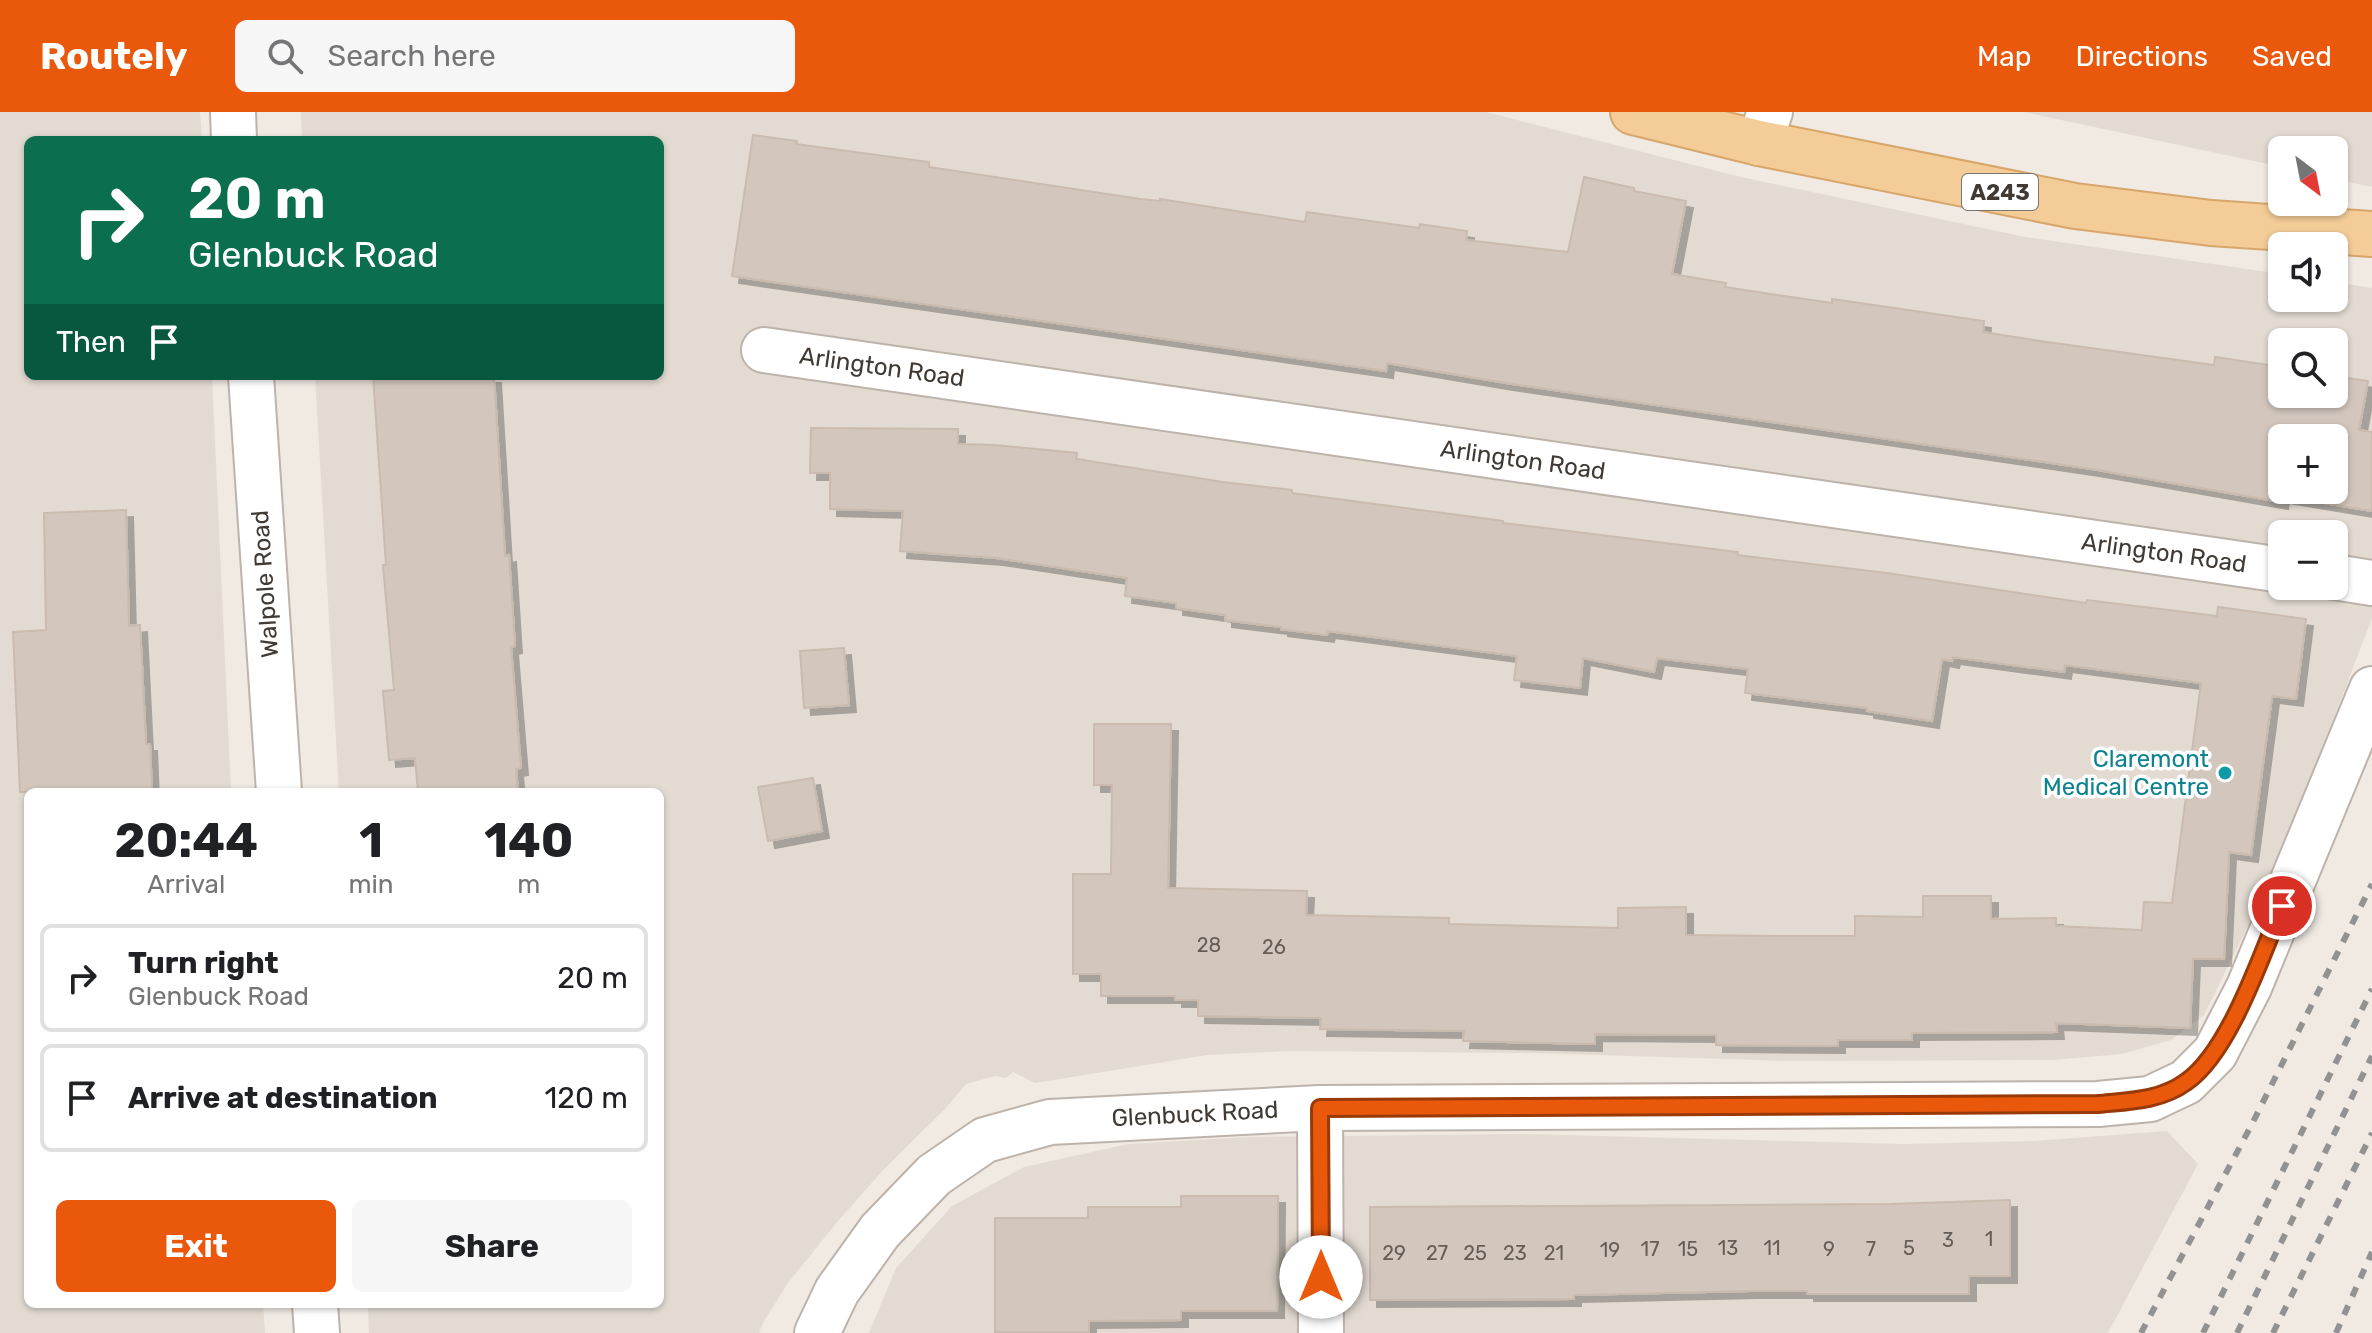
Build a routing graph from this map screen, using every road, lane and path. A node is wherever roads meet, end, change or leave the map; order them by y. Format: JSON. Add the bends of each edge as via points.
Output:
{"nodes":[{"id":1,"x":233,"y":112,"type":"edge"},
{"id":2,"x":1633,"y":112,"type":"edge"},
{"id":3,"x":1764,"y":127,"type":"edge"},
{"id":4,"x":234,"y":136,"type":"edge"},
{"id":5,"x":2372,"y":234,"type":"edge"},
{"id":6,"x":764,"y":350,"type":"dead end"},
{"id":7,"x":251,"y":380,"type":"edge"},
{"id":8,"x":2268,"y":568,"type":"edge"},
{"id":9,"x":2348,"y":579,"type":"edge"},
{"id":10,"x":2372,"y":583,"type":"edge"},
{"id":11,"x":2372,"y":689,"type":"edge"},
{"id":12,"x":279,"y":788,"type":"edge"},
{"id":13,"x":1320,"y":1108,"type":"junction"},
{"id":14,"x":315,"y":1308,"type":"edge"},
{"id":15,"x":317,"y":1333,"type":"edge"},
{"id":16,"x":817,"y":1333,"type":"edge"},
{"id":17,"x":1321,"y":1333,"type":"edge"}],
"edges":[{"from":1,"to":4,"type":"street"},
{"from":2,"to":3,"type":"main road","number":"A243"},
{"from":3,"to":5,"type":"main road","number":"A243","via":[[2075,206],[2211,223]]},
{"from":6,"to":8,"type":"street","name":"Arlington Road"},
{"from":7,"to":12,"type":"street","name":"Walpole Road"},
{"from":9,"to":10,"type":"street"},
{"from":11,"to":13,"type":"street","name":"Glenbuck Road","via":[[2249,987],[2215,1053],[2186,1082],[2150,1099],[2098,1104]]},
{"from":13,"to":16,"type":"street","name":"Glenbuck Road","via":[[1050,1122],[985,1140],[934,1175],[880,1231],[837,1291]]},
{"from":13,"to":17,"type":"street"},
{"from":14,"to":15,"type":"street"}]}
